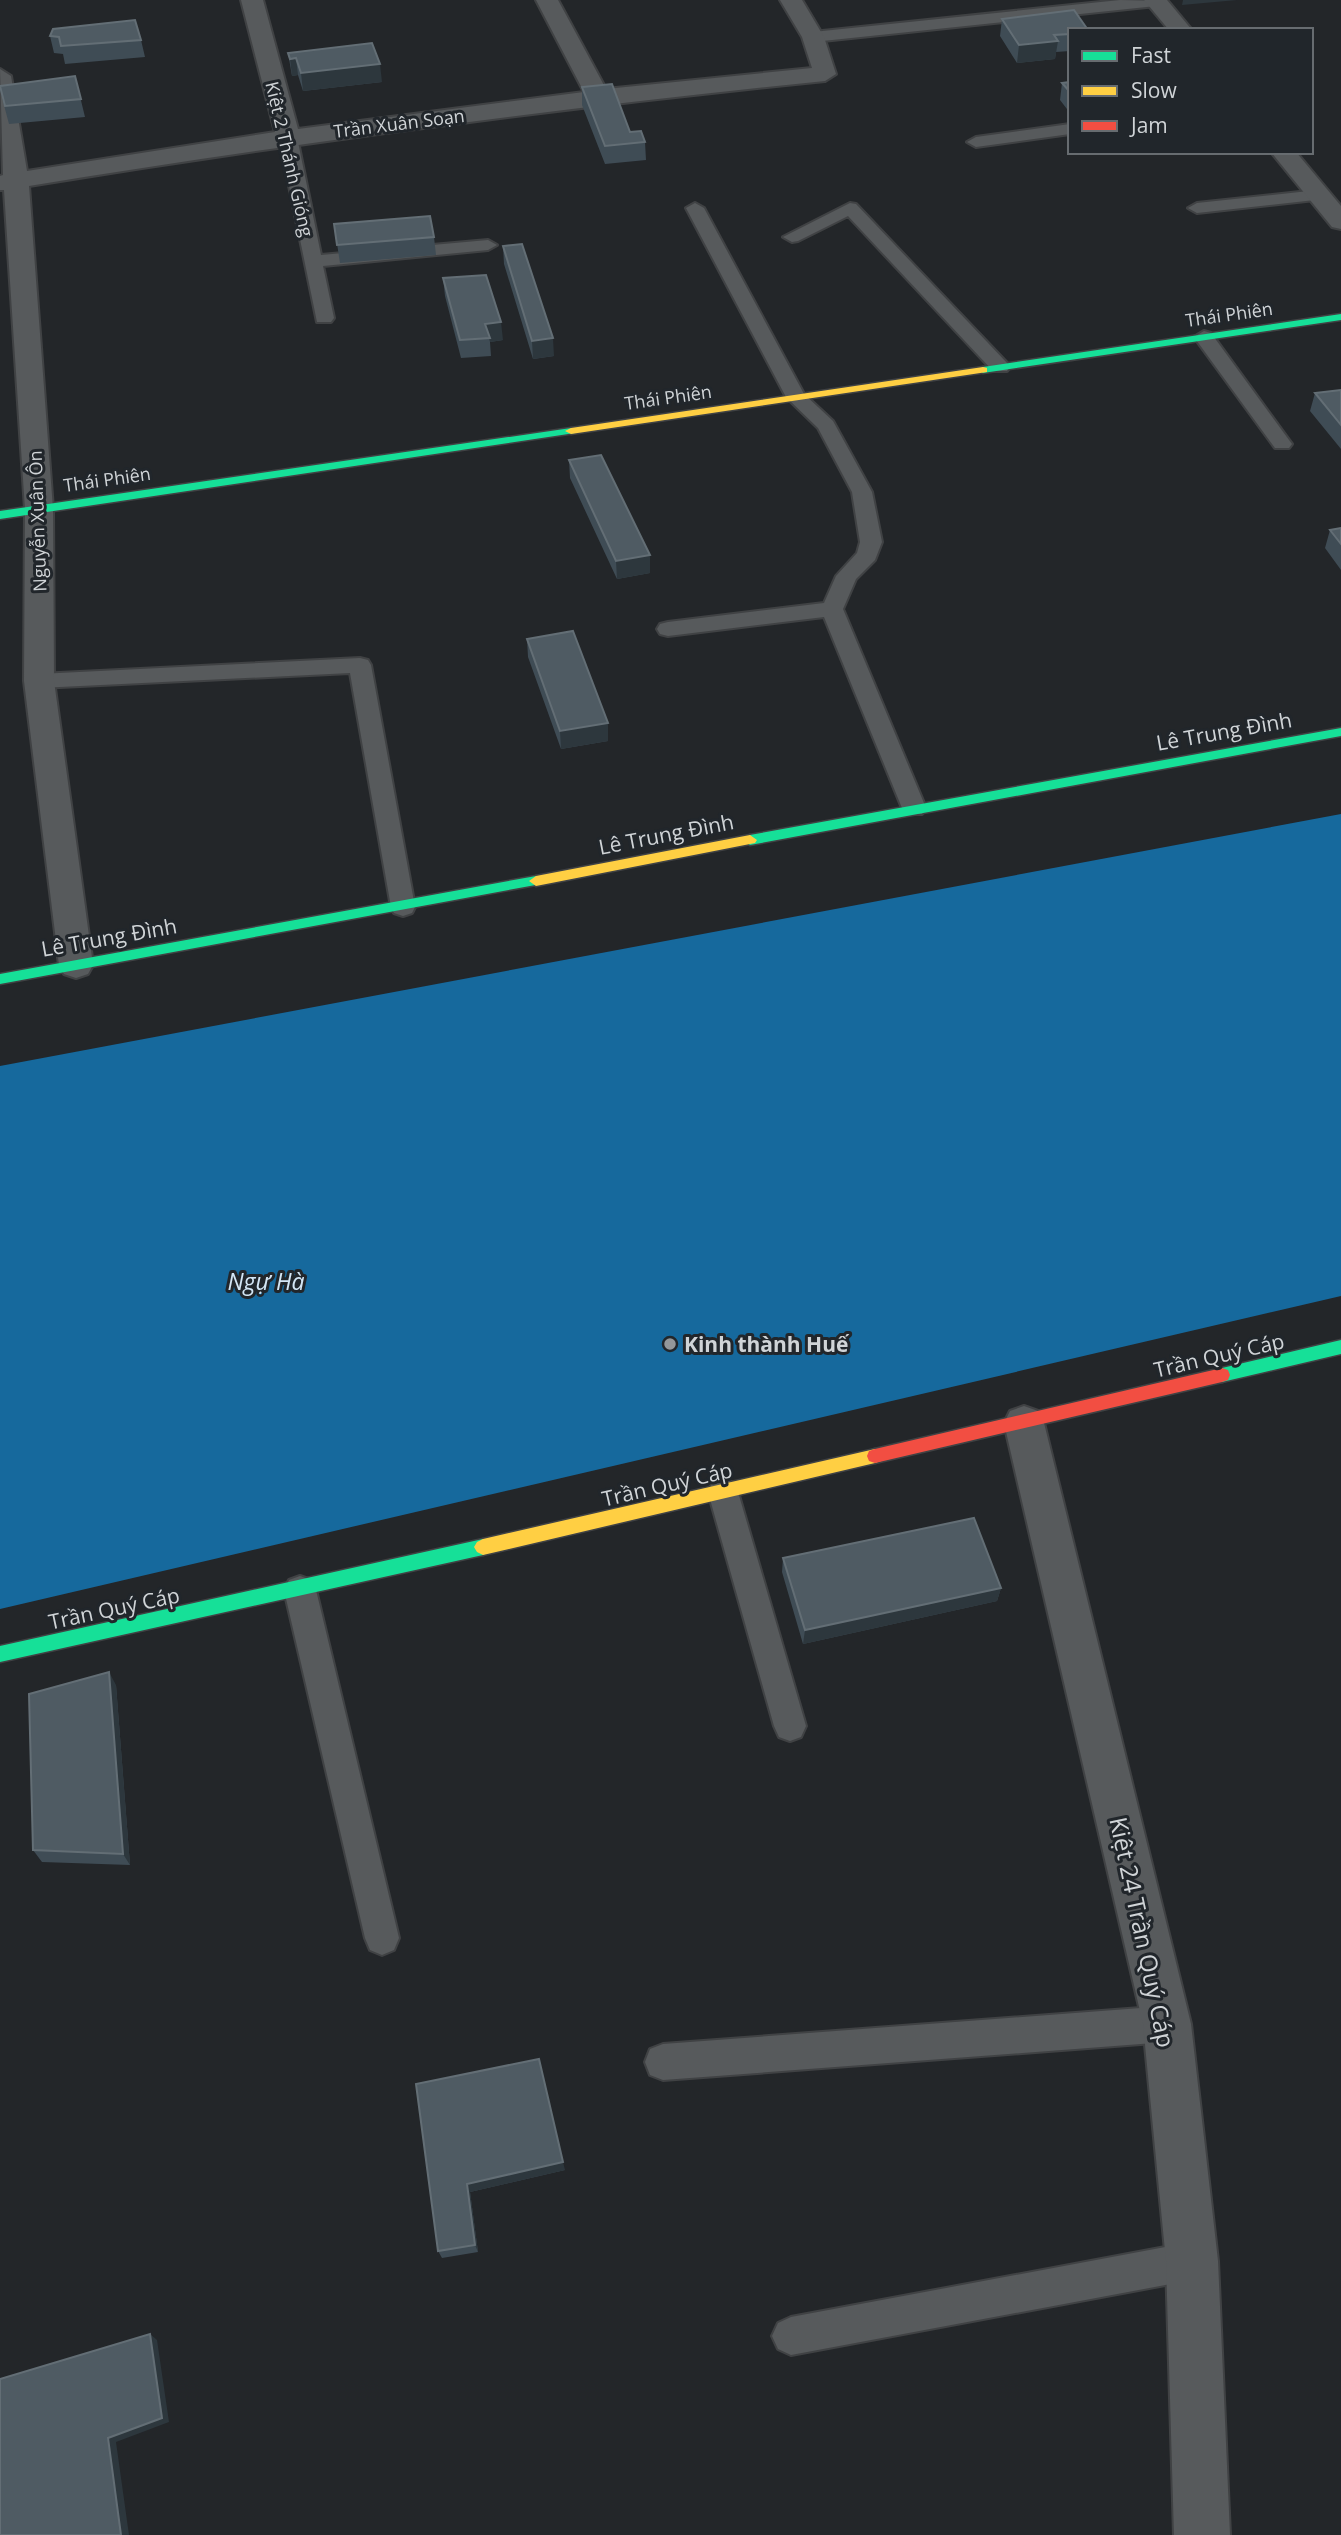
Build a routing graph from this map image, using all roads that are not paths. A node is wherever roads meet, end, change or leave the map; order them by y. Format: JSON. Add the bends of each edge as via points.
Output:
{"nodes":[{"id":1,"x":252,"y":0,"type":"edge"},
{"id":2,"x":547,"y":0,"type":"edge"},
{"id":3,"x":791,"y":0,"type":"edge"},
{"id":4,"x":1156,"y":0,"type":"edge"},
{"id":5,"x":1179,"y":28,"type":"edge"},
{"id":6,"x":813,"y":37,"type":"junction"},
{"id":7,"x":0,"y":76,"type":"edge"},
{"id":8,"x":598,"y":97,"type":"junction"},
{"id":9,"x":1068,"y":129,"type":"edge"},
{"id":10,"x":288,"y":137,"type":"junction"},
{"id":11,"x":976,"y":142,"type":"dead end"},
{"id":12,"x":1285,"y":154,"type":"edge"},
{"id":13,"x":8,"y":182,"type":"edge"},
{"id":14,"x":1318,"y":195,"type":"junction"},
{"id":15,"x":695,"y":208,"type":"dead end"},
{"id":16,"x":1197,"y":208,"type":"dead end"},
{"id":17,"x":1341,"y":222,"type":"edge"},
{"id":18,"x":792,"y":237,"type":"dead end"},
{"id":19,"x":488,"y":245,"type":"dead end"},
{"id":20,"x":312,"y":261,"type":"junction"},
{"id":21,"x":1341,"y":317,"type":"edge"},
{"id":22,"x":324,"y":318,"type":"dead end"},
{"id":23,"x":1205,"y":337,"type":"junction"},
{"id":24,"x":1000,"y":367,"type":"junction"},
{"id":25,"x":796,"y":397,"type":"junction"},
{"id":26,"x":1282,"y":444,"type":"dead end"},
{"id":27,"x":39,"y":509,"type":"junction"},
{"id":28,"x":0,"y":514,"type":"edge"},
{"id":29,"x":832,"y":609,"type":"junction"},
{"id":30,"x":668,"y":629,"type":"dead end"},
{"id":31,"x":39,"y":681,"type":"junction"},
{"id":32,"x":1341,"y":732,"type":"edge"},
{"id":33,"x":914,"y":808,"type":"junction"},
{"id":34,"x":403,"y":907,"type":"junction"},
{"id":35,"x":76,"y":964,"type":"junction"},
{"id":36,"x":0,"y":979,"type":"edge"},
{"id":37,"x":1341,"y":1347,"type":"edge"},
{"id":38,"x":1024,"y":1423,"type":"junction"},
{"id":39,"x":723,"y":1492,"type":"junction"},
{"id":40,"x":300,"y":1590,"type":"junction"},
{"id":41,"x":0,"y":1654,"type":"edge"},
{"id":42,"x":790,"y":1726,"type":"dead end"},
{"id":43,"x":383,"y":1938,"type":"dead end"},
{"id":44,"x":1167,"y":2024,"type":"junction"},
{"id":45,"x":663,"y":2062,"type":"dead end"},
{"id":46,"x":1192,"y":2261,"type":"junction"},
{"id":47,"x":791,"y":2336,"type":"dead end"},
{"id":48,"x":1202,"y":2535,"type":"edge"}],
"edges":[{"from":1,"to":10,"type":"street","name":"Kiệt 2 Thánh Gióng"},
{"from":2,"to":8,"type":"street"},
{"from":3,"to":6,"type":"street"},
{"from":4,"to":5,"type":"street"},
{"from":4,"to":6,"type":"lane"},
{"from":6,"to":8,"type":"street","name":"Trần Xuân Soạn","via":[[827,72]]},
{"from":7,"to":13,"type":"street","name":"Nguyễn Xuân Ôn"},
{"from":8,"to":10,"type":"street","name":"Trần Xuân Soạn"},
{"from":9,"to":11,"type":"lane"},
{"from":10,"to":13,"type":"street","name":"Trần Xuân Soạn"},
{"from":10,"to":20,"type":"lane","name":"Kiệt 2 Thánh Gióng"},
{"from":12,"to":14,"type":"street"},
{"from":13,"to":27,"type":"street","name":"Nguyễn Xuân Ôn"},
{"from":14,"to":16,"type":"lane"},
{"from":14,"to":17,"type":"street"},
{"from":15,"to":25,"type":"lane"},
{"from":18,"to":24,"type":"lane","via":[[850,208]]},
{"from":19,"to":20,"type":"lane"},
{"from":20,"to":22,"type":"lane","name":"Kiệt 2 Thánh Gióng"},
{"from":21,"to":23,"type":"street","name":"Thái Phiên"},
{"from":23,"to":24,"type":"street","name":"Thái Phiên"},
{"from":23,"to":26,"type":"lane"},
{"from":24,"to":25,"type":"street","name":"Thái Phiên"},
{"from":25,"to":27,"type":"street","name":"Thái Phiên"},
{"from":25,"to":29,"type":"lane","via":[[825,425],[838,447],[862,492],[868,522],[871,542],[867,555],[847,576]]},
{"from":27,"to":28,"type":"street","name":"Thái Phiên"},
{"from":27,"to":31,"type":"street","name":"Nguyễn Xuân Ôn"},
{"from":29,"to":30,"type":"lane"},
{"from":29,"to":33,"type":"lane"},
{"from":31,"to":34,"type":"lane","via":[[360,665]]},
{"from":31,"to":35,"type":"street","name":"Nguyễn Xuân Ôn"},
{"from":32,"to":33,"type":"street","name":"Lê Trung Đình"},
{"from":33,"to":34,"type":"street","name":"Lê Trung Đình"},
{"from":34,"to":35,"type":"street","name":"Lê Trung Đình"},
{"from":35,"to":36,"type":"street","name":"Lê Trung Đình"},
{"from":37,"to":38,"type":"street","name":"Trần Quý Cáp"},
{"from":38,"to":39,"type":"street","name":"Trần Quý Cáp"},
{"from":38,"to":44,"type":"street","name":"Kiệt 24 Trần Quý Cáp"},
{"from":39,"to":40,"type":"street","name":"Trần Quý Cáp"},
{"from":39,"to":42,"type":"lane"},
{"from":40,"to":41,"type":"street","name":"Trần Quý Cáp"},
{"from":40,"to":43,"type":"lane"},
{"from":44,"to":45,"type":"lane"},
{"from":44,"to":46,"type":"street","name":"Kiệt 24 Trần Quý Cáp"},
{"from":46,"to":47,"type":"lane"},
{"from":46,"to":48,"type":"street","name":"Kiệt 24 Trần Quý Cáp"}]}
